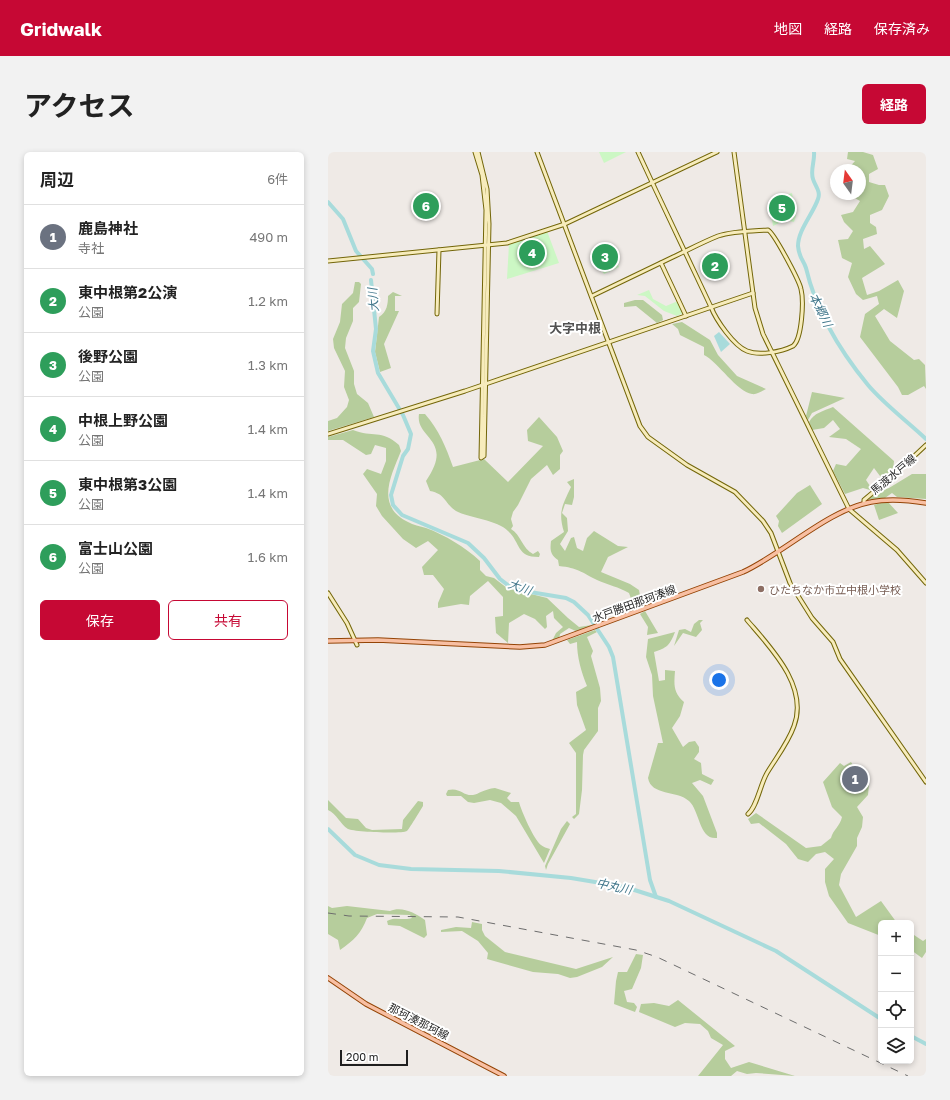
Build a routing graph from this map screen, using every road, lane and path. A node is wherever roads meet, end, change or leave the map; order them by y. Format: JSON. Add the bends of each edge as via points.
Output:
{"nodes":[{"id":1,"x":475,"y":152,"type":"edge"},
{"id":2,"x":478,"y":152,"type":"edge"},
{"id":3,"x":537,"y":152,"type":"edge"},
{"id":4,"x":638,"y":152,"type":"edge"},
{"id":5,"x":717,"y":152,"type":"edge"},
{"id":6,"x":734,"y":152,"type":"edge"},
{"id":7,"x":652,"y":182,"type":"junction"},
{"id":8,"x":565,"y":224,"type":"junction"},
{"id":9,"x":745,"y":232,"type":"junction"},
{"id":10,"x":486,"y":245,"type":"junction"},
{"id":11,"x":439,"y":250,"type":"junction"},
{"id":12,"x":685,"y":252,"type":"junction"},
{"id":13,"x":328,"y":261,"type":"edge"},
{"id":14,"x":661,"y":263,"type":"junction"},
{"id":15,"x":753,"y":293,"type":"junction"},
{"id":16,"x":592,"y":296,"type":"junction"},
{"id":17,"x":711,"y":307,"type":"junction"},
{"id":18,"x":437,"y":314,"type":"dead end"},
{"id":19,"x":686,"y":316,"type":"junction"},
{"id":20,"x":609,"y":342,"type":"junction"},
{"id":21,"x":771,"y":352,"type":"junction"},
{"id":22,"x":486,"y":384,"type":"junction"},
{"id":23,"x":481,"y":385,"type":"junction"},
{"id":24,"x":328,"y":434,"type":"edge"},
{"id":25,"x":926,"y":445,"type":"edge"},
{"id":26,"x":926,"y":503,"type":"edge"},
{"id":27,"x":864,"y":504,"type":"junction"},
{"id":28,"x":849,"y":509,"type":"junction"},
{"id":29,"x":778,"y":553,"type":"junction"},
{"id":30,"x":926,"y":583,"type":"edge"},
{"id":31,"x":328,"y":593,"type":"edge"},
{"id":32,"x":747,"y":620,"type":"dead end"},
{"id":33,"x":354,"y":640,"type":"junction"},
{"id":34,"x":328,"y":641,"type":"edge"},
{"id":35,"x":357,"y":645,"type":"dead end"},
{"id":36,"x":926,"y":782,"type":"edge"},
{"id":37,"x":748,"y":814,"type":"dead end"},
{"id":38,"x":328,"y":978,"type":"edge"},
{"id":39,"x":504,"y":1076,"type":"edge"}],
"edges":[{"from":1,"to":10,"type":"street","via":[[484,189]]},
{"from":2,"to":10,"type":"street","via":[[487,189]]},
{"from":3,"to":8,"type":"street"},
{"from":4,"to":7,"type":"street"},
{"from":5,"to":7,"type":"street"},
{"from":6,"to":9,"type":"street"},
{"from":7,"to":8,"type":"street"},
{"from":7,"to":12,"type":"street"},
{"from":8,"to":10,"type":"street","via":[[507,243]]},
{"from":8,"to":16,"type":"street"},
{"from":9,"to":12,"type":"street","via":[[717,236]]},
{"from":9,"to":15,"type":"street"},
{"from":9,"to":21,"type":"street","via":[[770,230],[801,289],[798,341],[790,348]]},
{"from":10,"to":11,"type":"street"},
{"from":10,"to":22,"type":"street"},
{"from":10,"to":23,"type":"street"},
{"from":11,"to":13,"type":"street"},
{"from":11,"to":18,"type":"street"},
{"from":12,"to":14,"type":"street"},
{"from":12,"to":17,"type":"street"},
{"from":14,"to":16,"type":"street"},
{"from":14,"to":19,"type":"street"},
{"from":15,"to":17,"type":"street"},
{"from":15,"to":21,"type":"street","via":[[759,323]]},
{"from":16,"to":20,"type":"street"},
{"from":17,"to":19,"type":"street"},
{"from":17,"to":21,"type":"street","via":[[740,347],[750,352]]},
{"from":19,"to":20,"type":"street"},
{"from":20,"to":22,"type":"street"},
{"from":20,"to":29,"type":"street","via":[[643,431],[687,465],[739,495],[766,524]]},
{"from":21,"to":28,"type":"street"},
{"from":22,"to":23,"type":"street"},
{"from":22,"to":23,"type":"street","via":[[482,457]]},
{"from":23,"to":24,"type":"street"},
{"from":25,"to":27,"type":"street","name":"馬渡水戸線","via":[[890,479],[867,496]]},
{"from":26,"to":27,"type":"main road","name":"水戸勝田那珂湊線","via":[[893,500]]},
{"from":27,"to":28,"type":"main road","name":"水戸勝田那珂湊線"},
{"from":28,"to":29,"type":"main road","name":"水戸勝田那珂湊線"},
{"from":28,"to":30,"type":"street","via":[[897,550]]},
{"from":29,"to":33,"type":"main road","name":"水戸勝田那珂湊線","via":[[743,572],[551,644],[531,647]]},
{"from":29,"to":36,"type":"street","via":[[790,583],[812,618],[833,642],[840,659]]},
{"from":31,"to":33,"type":"street"},
{"from":32,"to":37,"type":"street","via":[[789,674],[796,690],[798,706],[791,733],[764,777],[755,806]]},
{"from":33,"to":34,"type":"main road","name":"水戸勝田那珂湊線"},
{"from":33,"to":35,"type":"street"},
{"from":38,"to":39,"type":"main road","name":"那珂湊那珂線","via":[[366,1004]]}]}
